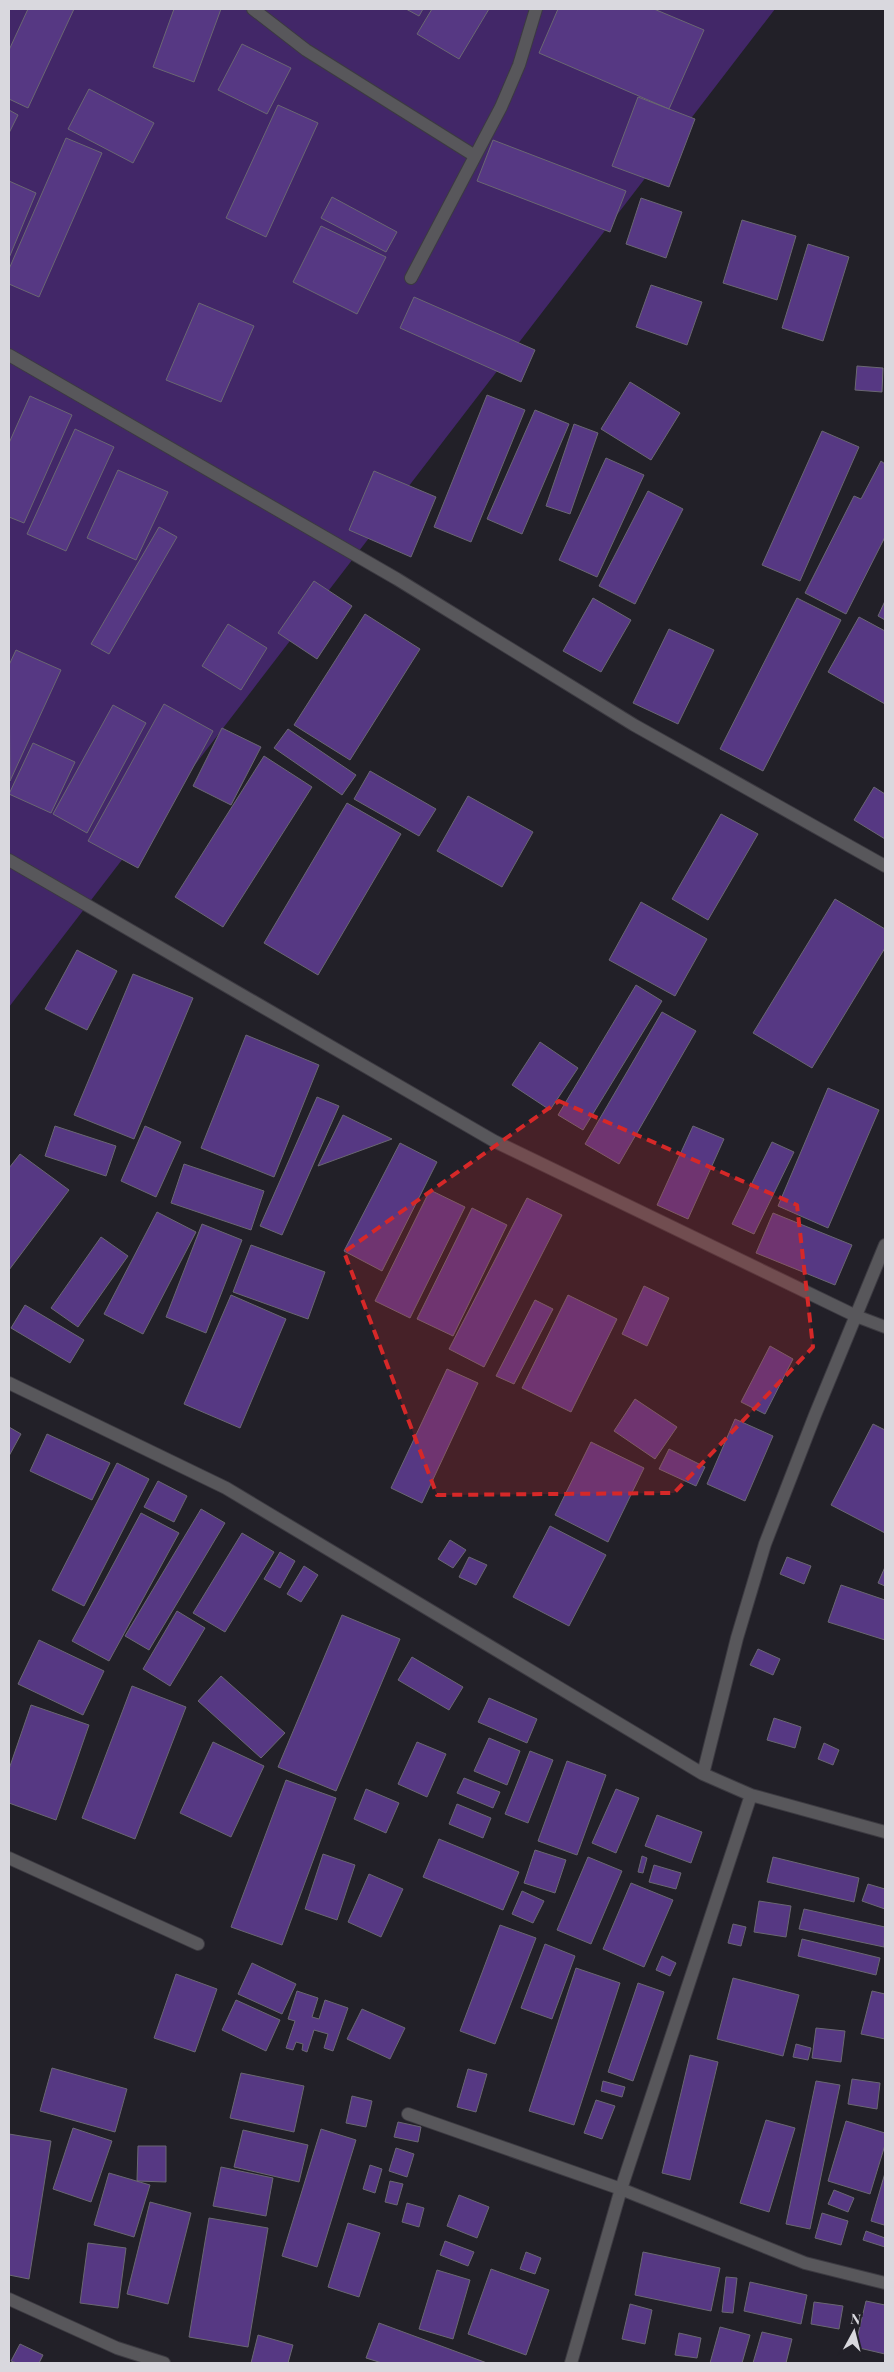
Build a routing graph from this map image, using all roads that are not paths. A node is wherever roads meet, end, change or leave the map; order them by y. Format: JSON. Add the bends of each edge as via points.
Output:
{"nodes":[{"id":1,"x":253,"y":9,"type":"edge"},
{"id":2,"x":536,"y":9,"type":"edge"},
{"id":3,"x":475,"y":156,"type":"junction"},
{"id":4,"x":411,"y":278,"type":"dead end"},
{"id":5,"x":9,"y":354,"type":"edge"},
{"id":6,"x":9,"y":860,"type":"edge"},
{"id":7,"x":885,"y":866,"type":"edge"},
{"id":8,"x":885,"y":1245,"type":"edge"},
{"id":9,"x":856,"y":1316,"type":"junction"},
{"id":10,"x":885,"y":1327,"type":"edge"},
{"id":11,"x":9,"y":1383,"type":"edge"},
{"id":12,"x":703,"y":1774,"type":"junction"},
{"id":13,"x":751,"y":1795,"type":"junction"},
{"id":14,"x":885,"y":1832,"type":"edge"},
{"id":15,"x":9,"y":1858,"type":"edge"},
{"id":16,"x":198,"y":1944,"type":"dead end"},
{"id":17,"x":408,"y":2114,"type":"dead end"},
{"id":18,"x":621,"y":2189,"type":"junction"},
{"id":19,"x":885,"y":2283,"type":"edge"},
{"id":20,"x":9,"y":2299,"type":"edge"},
{"id":21,"x":164,"y":2363,"type":"edge"},
{"id":22,"x":571,"y":2363,"type":"edge"}],
"edges":[{"from":1,"to":3,"type":"street","via":[[306,50]]},
{"from":2,"to":3,"type":"street","via":[[519,65]]},
{"from":3,"to":4,"type":"street"},
{"from":5,"to":7,"type":"street","via":[[398,578],[634,725]]},
{"from":6,"to":9,"type":"street","via":[[494,1141]]},
{"from":8,"to":9,"type":"street"},
{"from":9,"to":10,"type":"street"},
{"from":9,"to":12,"type":"street","via":[[766,1544],[737,1638]]},
{"from":11,"to":12,"type":"street","via":[[226,1488]]},
{"from":12,"to":13,"type":"street"},
{"from":13,"to":14,"type":"street"},
{"from":13,"to":18,"type":"street"},
{"from":15,"to":16,"type":"street"},
{"from":17,"to":18,"type":"street"},
{"from":18,"to":19,"type":"street","via":[[805,2263]]},
{"from":18,"to":22,"type":"street"},
{"from":20,"to":21,"type":"street","via":[[117,2348]]}]}
